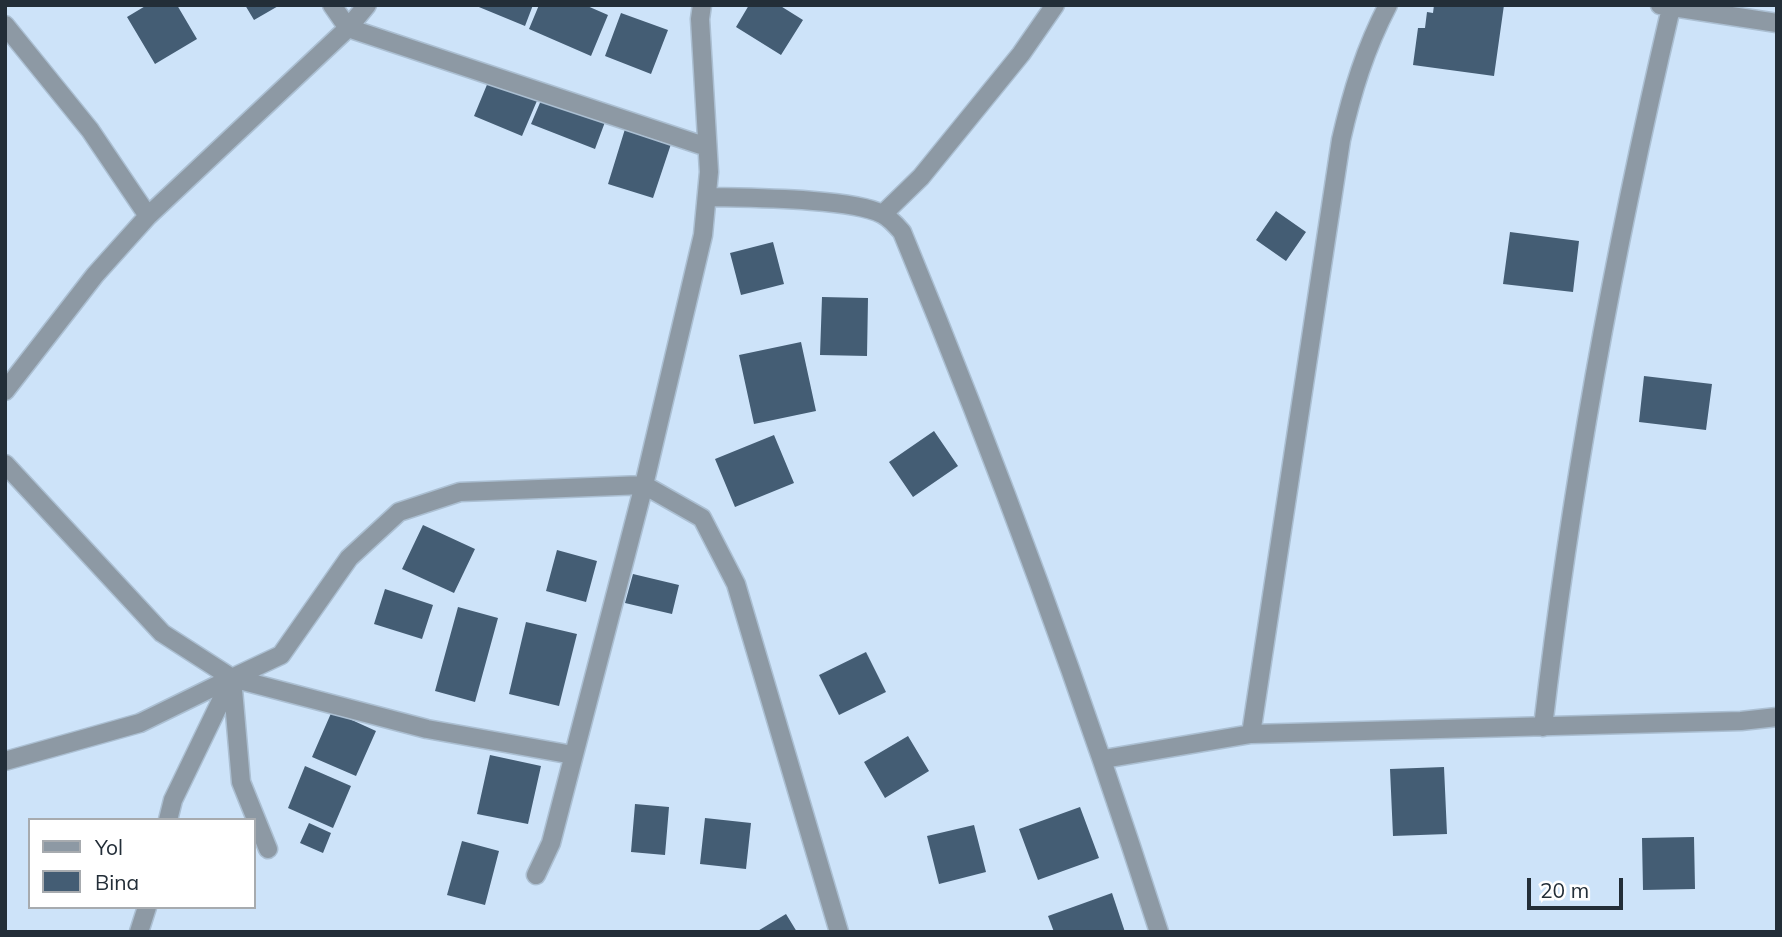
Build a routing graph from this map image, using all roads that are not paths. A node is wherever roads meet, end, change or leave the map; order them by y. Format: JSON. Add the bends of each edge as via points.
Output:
{"nodes":[{"id":1,"x":332,"y":5,"type":"edge"},
{"id":2,"x":367,"y":5,"type":"edge"},
{"id":3,"x":702,"y":5,"type":"edge"},
{"id":4,"x":1055,"y":5,"type":"edge"},
{"id":5,"x":1388,"y":5,"type":"edge"},
{"id":6,"x":1666,"y":6,"type":"edge"},
{"id":7,"x":1777,"y":23,"type":"edge"},
{"id":8,"x":5,"y":26,"type":"edge"},
{"id":9,"x":348,"y":29,"type":"junction"},
{"id":10,"x":707,"y":146,"type":"junction"},
{"id":11,"x":709,"y":197,"type":"junction"},
{"id":12,"x":883,"y":214,"type":"junction"},
{"id":13,"x":148,"y":216,"type":"junction"},
{"id":14,"x":5,"y":391,"type":"edge"},
{"id":15,"x":5,"y":464,"type":"edge"},
{"id":16,"x":644,"y":485,"type":"junction"},
{"id":17,"x":232,"y":678,"type":"junction"},
{"id":18,"x":1777,"y":717,"type":"edge"},
{"id":19,"x":1543,"y":727,"type":"junction"},
{"id":20,"x":1251,"y":734,"type":"junction"},
{"id":21,"x":573,"y":755,"type":"junction"},
{"id":22,"x":1104,"y":759,"type":"junction"},
{"id":23,"x":5,"y":761,"type":"edge"},
{"id":24,"x":168,"y":818,"type":"edge"},
{"id":25,"x":256,"y":818,"type":"edge"},
{"id":26,"x":256,"y":819,"type":"edge"},
{"id":27,"x":268,"y":849,"type":"dead end"},
{"id":28,"x":536,"y":875,"type":"dead end"},
{"id":29,"x":146,"y":909,"type":"edge"},
{"id":30,"x":139,"y":932,"type":"edge"},
{"id":31,"x":839,"y":932,"type":"edge"},
{"id":32,"x":1159,"y":932,"type":"edge"}],
"edges":[{"from":1,"to":9,"type":"street"},
{"from":2,"to":9,"type":"street"},
{"from":3,"to":10,"type":"street"},
{"from":4,"to":12,"type":"street","via":[[921,177]]},
{"from":5,"to":20,"type":"street","via":[[1368,43],[1341,140]]},
{"from":6,"to":7,"type":"street"},
{"from":6,"to":19,"type":"street","via":[[1598,348]]},
{"from":8,"to":13,"type":"street","via":[[90,130]]},
{"from":9,"to":10,"type":"street"},
{"from":9,"to":13,"type":"street"},
{"from":10,"to":11,"type":"street"},
{"from":11,"to":12,"type":"street","via":[[844,205]]},
{"from":11,"to":16,"type":"street"},
{"from":12,"to":22,"type":"street","via":[[902,232],[984,429]]},
{"from":13,"to":14,"type":"street","via":[[95,275]]},
{"from":15,"to":17,"type":"street","via":[[162,633]]},
{"from":16,"to":17,"type":"street","via":[[460,492],[399,512],[349,558],[281,655]]},
{"from":16,"to":21,"type":"street"},
{"from":16,"to":31,"type":"street","via":[[702,518],[736,584]]},
{"from":17,"to":21,"type":"street","via":[[427,729]]},
{"from":17,"to":23,"type":"street","via":[[140,723]]},
{"from":17,"to":24,"type":"street"},
{"from":17,"to":25,"type":"street","via":[[241,782]]},
{"from":18,"to":19,"type":"street"},
{"from":19,"to":20,"type":"street"},
{"from":20,"to":22,"type":"street"},
{"from":21,"to":28,"type":"street","via":[[551,843]]},
{"from":22,"to":32,"type":"street"},
{"from":26,"to":27,"type":"street"},
{"from":29,"to":30,"type":"street"}]}
